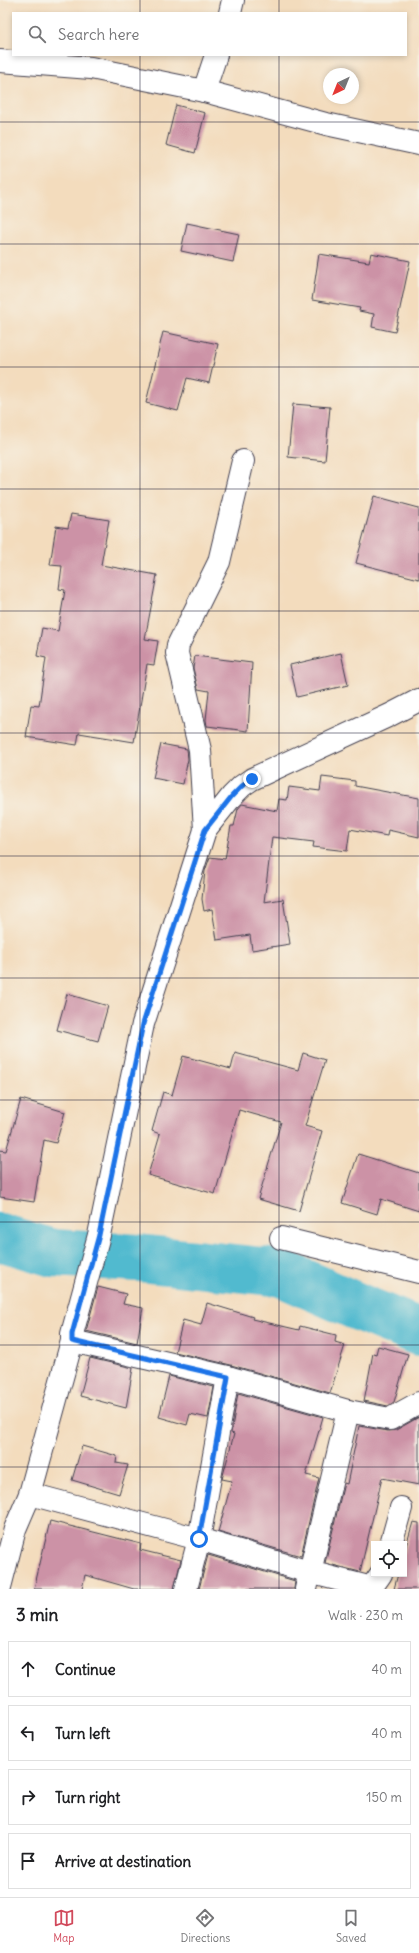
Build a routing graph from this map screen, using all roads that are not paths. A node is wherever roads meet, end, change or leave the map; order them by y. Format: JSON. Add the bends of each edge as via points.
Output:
{"nodes":[{"id":1,"x":233,"y":0,"type":"edge"},
{"id":2,"x":230,"y":12,"type":"edge"},
{"id":3,"x":216,"y":56,"type":"edge"},
{"id":4,"x":0,"y":62,"type":"edge"},
{"id":5,"x":204,"y":91,"type":"junction"},
{"id":6,"x":419,"y":144,"type":"edge"},
{"id":7,"x":243,"y":461,"type":"dead end"},
{"id":8,"x":419,"y":700,"type":"edge"},
{"id":9,"x":205,"y":830,"type":"junction"},
{"id":10,"x":281,"y":1238,"type":"dead end"},
{"id":11,"x":419,"y":1272,"type":"edge"},
{"id":12,"x":72,"y":1341,"type":"junction"},
{"id":13,"x":228,"y":1377,"type":"junction"},
{"id":14,"x":419,"y":1403,"type":"edge"},
{"id":15,"x":348,"y":1411,"type":"junction"},
{"id":16,"x":30,"y":1494,"type":"junction"},
{"id":17,"x":401,"y":1508,"type":"dead end"},
{"id":18,"x":199,"y":1539,"type":"junction"},
{"id":19,"x":392,"y":1541,"type":"edge"},
{"id":20,"x":379,"y":1577,"type":"edge"},
{"id":21,"x":308,"y":1580,"type":"edge"},
{"id":22,"x":0,"y":1587,"type":"edge"},
{"id":23,"x":186,"y":1589,"type":"edge"}],
"edges":[{"from":1,"to":2,"type":"street"},
{"from":3,"to":5,"type":"street"},
{"from":4,"to":5,"type":"street","via":[[91,68]]},
{"from":5,"to":6,"type":"street","via":[[326,124]]},
{"from":7,"to":9,"type":"street","via":[[219,562],[178,645],[177,653],[200,750]]},
{"from":8,"to":9,"type":"street","via":[[252,779],[232,796]]},
{"from":9,"to":12,"type":"street","via":[[143,1024],[99,1235]]},
{"from":10,"to":11,"type":"street"},
{"from":12,"to":13,"type":"street"},
{"from":12,"to":16,"type":"street"},
{"from":13,"to":15,"type":"street"},
{"from":13,"to":18,"type":"street"},
{"from":14,"to":15,"type":"street","via":[[390,1419]]},
{"from":15,"to":21,"type":"street"},
{"from":16,"to":18,"type":"street"},
{"from":16,"to":22,"type":"street","via":[[15,1529]]},
{"from":17,"to":19,"type":"street"},
{"from":18,"to":21,"type":"street"},
{"from":18,"to":23,"type":"street"},
{"from":20,"to":21,"type":"street","via":[[368,1587]]}]}
